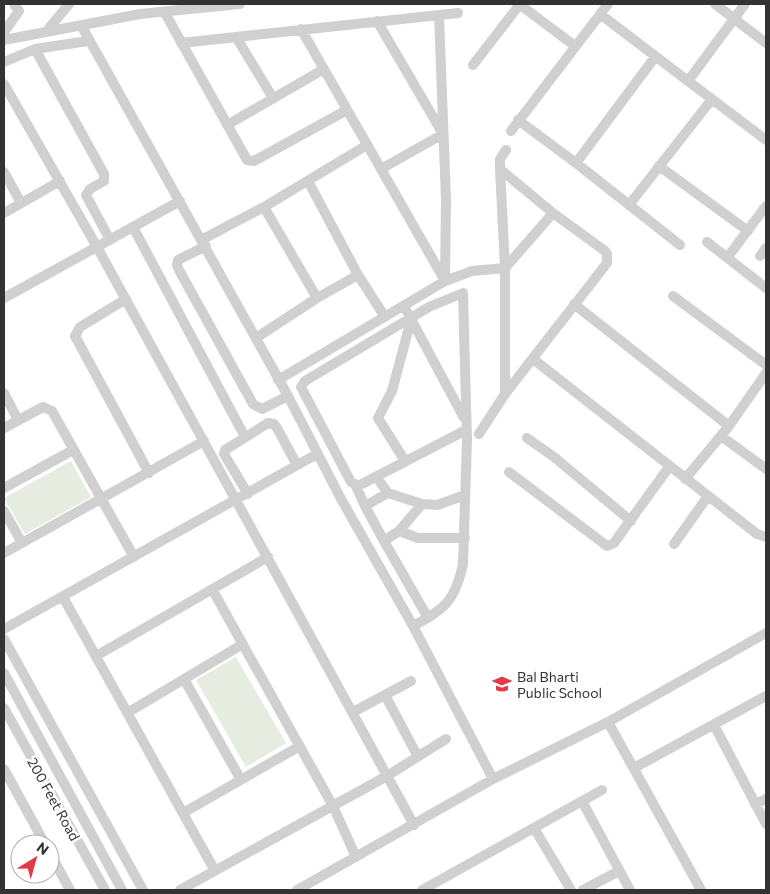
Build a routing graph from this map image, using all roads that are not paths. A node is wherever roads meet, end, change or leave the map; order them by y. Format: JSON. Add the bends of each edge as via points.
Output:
{"nodes":[{"id":1,"x":14,"y":4,"type":"edge"},
{"id":2,"x":68,"y":4,"type":"edge"},
{"id":3,"x":148,"y":4,"type":"edge"},
{"id":4,"x":230,"y":4,"type":"edge"},
{"id":5,"x":240,"y":4,"type":"edge"},
{"id":6,"x":520,"y":4,"type":"edge"},
{"id":7,"x":608,"y":4,"type":"edge"},
{"id":8,"x":715,"y":4,"type":"edge"},
{"id":9,"x":745,"y":4,"type":"edge"},
{"id":10,"x":165,"y":13,"type":"junction"},
{"id":11,"x":458,"y":13,"type":"dead end"},
{"id":12,"x":140,"y":14,"type":"junction"},
{"id":13,"x":439,"y":14,"type":"junction"},
{"id":14,"x":600,"y":14,"type":"junction"},
{"id":15,"x":734,"y":18,"type":"junction"},
{"id":16,"x":377,"y":21,"type":"junction"},
{"id":17,"x":81,"y":25,"type":"junction"},
{"id":18,"x":301,"y":29,"type":"junction"},
{"id":19,"x":4,"y":32,"type":"edge"},
{"id":20,"x":46,"y":32,"type":"junction"},
{"id":21,"x":236,"y":38,"type":"junction"},
{"id":22,"x":4,"y":40,"type":"edge"},
{"id":23,"x":88,"y":41,"type":"junction"},
{"id":24,"x":181,"y":42,"type":"junction"},
{"id":25,"x":766,"y":43,"type":"edge"},
{"id":26,"x":576,"y":46,"type":"junction"},
{"id":27,"x":35,"y":49,"type":"junction"},
{"id":28,"x":655,"y":56,"type":"junction"},
{"id":29,"x":4,"y":62,"type":"edge"},
{"id":30,"x":474,"y":65,"type":"dead end"},
{"id":31,"x":324,"y":69,"type":"junction"},
{"id":32,"x":688,"y":81,"type":"junction"},
{"id":33,"x":4,"y":84,"type":"edge"},
{"id":34,"x":273,"y":98,"type":"junction"},
{"id":35,"x":712,"y":99,"type":"junction"},
{"id":36,"x":347,"y":110,"type":"junction"},
{"id":37,"x":518,"y":120,"type":"junction"},
{"id":38,"x":227,"y":125,"type":"junction"},
{"id":39,"x":511,"y":132,"type":"dead end"},
{"id":40,"x":443,"y":134,"type":"junction"},
{"id":41,"x":766,"y":140,"type":"edge"},
{"id":42,"x":367,"y":145,"type":"junction"},
{"id":43,"x":506,"y":150,"type":"dead end"},
{"id":44,"x":576,"y":163,"type":"junction"},
{"id":45,"x":659,"y":166,"type":"junction"},
{"id":46,"x":381,"y":169,"type":"junction"},
{"id":47,"x":500,"y":169,"type":"junction"},
{"id":48,"x":4,"y":172,"type":"edge"},
{"id":49,"x":60,"y":181,"type":"junction"},
{"id":50,"x":308,"y":181,"type":"junction"},
{"id":51,"x":180,"y":201,"type":"junction"},
{"id":52,"x":21,"y":203,"type":"junction"},
{"id":53,"x":629,"y":205,"type":"junction"},
{"id":54,"x":766,"y":206,"type":"edge"},
{"id":55,"x":264,"y":207,"type":"junction"},
{"id":56,"x":4,"y":213,"type":"edge"},
{"id":57,"x":553,"y":213,"type":"junction"},
{"id":58,"x":133,"y":227,"type":"junction"},
{"id":59,"x":748,"y":231,"type":"junction"},
{"id":60,"x":110,"y":240,"type":"junction"},
{"id":61,"x":707,"y":242,"type":"dead end"},
{"id":62,"x":204,"y":243,"type":"junction"},
{"id":63,"x":680,"y":245,"type":"dead end"},
{"id":64,"x":97,"y":247,"type":"junction"},
{"id":65,"x":727,"y":258,"type":"junction"},
{"id":66,"x":505,"y":268,"type":"junction"},
{"id":67,"x":358,"y":276,"type":"junction"},
{"id":68,"x":445,"y":281,"type":"junction"},
{"id":69,"x":766,"y":288,"type":"edge"},
{"id":70,"x":673,"y":296,"type":"dead end"},
{"id":71,"x":4,"y":298,"type":"edge"},
{"id":72,"x":317,"y":298,"type":"junction"},
{"id":73,"x":126,"y":299,"type":"junction"},
{"id":74,"x":574,"y":304,"type":"junction"},
{"id":75,"x":404,"y":306,"type":"junction"},
{"id":76,"x":385,"y":317,"type":"junction"},
{"id":77,"x":411,"y":320,"type":"junction"},
{"id":78,"x":256,"y":338,"type":"junction"},
{"id":79,"x":532,"y":359,"type":"junction"},
{"id":80,"x":766,"y":366,"type":"edge"},
{"id":81,"x":766,"y":373,"type":"edge"},
{"id":82,"x":278,"y":380,"type":"junction"},
{"id":83,"x":4,"y":393,"type":"edge"},
{"id":84,"x":505,"y":394,"type":"junction"},
{"id":85,"x":288,"y":396,"type":"junction"},
{"id":86,"x":18,"y":420,"type":"junction"},
{"id":87,"x":466,"y":426,"type":"junction"},
{"id":88,"x":729,"y":426,"type":"junction"},
{"id":89,"x":4,"y":428,"type":"edge"},
{"id":90,"x":479,"y":434,"type":"dead end"},
{"id":91,"x":721,"y":436,"type":"junction"},
{"id":92,"x":245,"y":437,"type":"junction"},
{"id":93,"x":527,"y":438,"type":"dead end"},
{"id":94,"x":204,"y":442,"type":"junction"},
{"id":95,"x":73,"y":450,"type":"junction"},
{"id":96,"x":317,"y":454,"type":"junction"},
{"id":97,"x":404,"y":461,"type":"junction"},
{"id":98,"x":297,"y":465,"type":"junction"},
{"id":99,"x":669,"y":467,"type":"junction"},
{"id":100,"x":766,"y":469,"type":"edge"},
{"id":101,"x":509,"y":472,"type":"dead end"},
{"id":102,"x":149,"y":473,"type":"junction"},
{"id":103,"x":377,"y":478,"type":"junction"},
{"id":104,"x":685,"y":479,"type":"junction"},
{"id":105,"x":354,"y":484,"type":"junction"},
{"id":106,"x":4,"y":488,"type":"edge"},
{"id":107,"x":388,"y":493,"type":"junction"},
{"id":108,"x":248,"y":494,"type":"junction"},
{"id":109,"x":465,"y":495,"type":"junction"},
{"id":110,"x":708,"y":496,"type":"junction"},
{"id":111,"x":102,"y":500,"type":"junction"},
{"id":112,"x":237,"y":500,"type":"junction"},
{"id":113,"x":422,"y":504,"type":"junction"},
{"id":114,"x":365,"y":506,"type":"junction"},
{"id":115,"x":4,"y":511,"type":"edge"},
{"id":116,"x":631,"y":521,"type":"junction"},
{"id":117,"x":399,"y":531,"type":"junction"},
{"id":118,"x":766,"y":537,"type":"edge"},
{"id":119,"x":465,"y":538,"type":"junction"},
{"id":120,"x":384,"y":541,"type":"junction"},
{"id":121,"x":22,"y":543,"type":"junction"},
{"id":122,"x":674,"y":544,"type":"dead end"},
{"id":123,"x":4,"y":553,"type":"edge"},
{"id":124,"x":134,"y":557,"type":"junction"},
{"id":125,"x":268,"y":557,"type":"junction"},
{"id":126,"x":212,"y":589,"type":"junction"},
{"id":127,"x":63,"y":597,"type":"junction"},
{"id":128,"x":428,"y":618,"type":"junction"},
{"id":129,"x":413,"y":626,"type":"junction"},
{"id":130,"x":4,"y":629,"type":"edge"},
{"id":131,"x":766,"y":633,"type":"edge"},
{"id":132,"x":4,"y":639,"type":"edge"},
{"id":133,"x":243,"y":644,"type":"junction"},
{"id":134,"x":96,"y":656,"type":"junction"},
{"id":135,"x":4,"y":673,"type":"edge"},
{"id":136,"x":184,"y":679,"type":"junction"},
{"id":137,"x":411,"y":681,"type":"dead end"},
{"id":138,"x":385,"y":695,"type":"junction"},
{"id":139,"x":766,"y":696,"type":"edge"},
{"id":140,"x":4,"y":708,"type":"edge"},
{"id":141,"x":353,"y":712,"type":"junction"},
{"id":142,"x":128,"y":713,"type":"junction"},
{"id":143,"x":608,"y":722,"type":"junction"},
{"id":144,"x":714,"y":725,"type":"junction"},
{"id":145,"x":446,"y":739,"type":"dead end"},
{"id":146,"x":300,"y":746,"type":"junction"},
{"id":147,"x":417,"y":755,"type":"junction"},
{"id":148,"x":634,"y":768,"type":"junction"},
{"id":149,"x":4,"y":769,"type":"edge"},
{"id":150,"x":387,"y":776,"type":"junction"},
{"id":151,"x":241,"y":780,"type":"junction"},
{"id":152,"x":493,"y":780,"type":"junction"},
{"id":153,"x":602,"y":790,"type":"dead end"},
{"id":154,"x":766,"y":799,"type":"edge"},
{"id":155,"x":582,"y":801,"type":"junction"},
{"id":156,"x":755,"y":804,"type":"junction"},
{"id":157,"x":333,"y":806,"type":"junction"},
{"id":158,"x":183,"y":813,"type":"junction"},
{"id":159,"x":766,"y":824,"type":"edge"},
{"id":160,"x":414,"y":825,"type":"junction"},
{"id":161,"x":534,"y":828,"type":"junction"},
{"id":162,"x":40,"y":834,"type":"edge"},
{"id":163,"x":356,"y":857,"type":"junction"},
{"id":164,"x":619,"y":870,"type":"junction"},
{"id":165,"x":215,"y":871,"type":"junction"},
{"id":166,"x":60,"y":872,"type":"edge"},
{"id":167,"x":70,"y":890,"type":"edge"},
{"id":168,"x":105,"y":890,"type":"edge"},
{"id":169,"x":122,"y":890,"type":"edge"},
{"id":170,"x":143,"y":890,"type":"edge"},
{"id":171,"x":180,"y":890,"type":"edge"},
{"id":172,"x":297,"y":890,"type":"edge"},
{"id":173,"x":422,"y":890,"type":"edge"},
{"id":174,"x":572,"y":890,"type":"edge"},
{"id":175,"x":583,"y":890,"type":"edge"},
{"id":176,"x":630,"y":890,"type":"edge"},
{"id":177,"x":700,"y":890,"type":"edge"}],
"edges":[{"from":1,"to":19,"type":"street","via":[[19,11]]},
{"from":2,"to":20,"type":"street"},
{"from":3,"to":12,"type":"street"},
{"from":4,"to":5,"type":"street"},
{"from":4,"to":10,"type":"street"},
{"from":6,"to":26,"type":"street"},
{"from":6,"to":30,"type":"street"},
{"from":7,"to":14,"type":"street"},
{"from":8,"to":15,"type":"street"},
{"from":9,"to":15,"type":"street"},
{"from":10,"to":12,"type":"street"},
{"from":10,"to":24,"type":"street"},
{"from":11,"to":13,"type":"street"},
{"from":12,"to":17,"type":"street"},
{"from":13,"to":16,"type":"street"},
{"from":13,"to":40,"type":"street"},
{"from":14,"to":26,"type":"street"},
{"from":14,"to":28,"type":"street"},
{"from":15,"to":25,"type":"street"},
{"from":15,"to":32,"type":"street"},
{"from":16,"to":18,"type":"street"},
{"from":16,"to":40,"type":"street"},
{"from":17,"to":20,"type":"street"},
{"from":17,"to":23,"type":"street"},
{"from":18,"to":21,"type":"street"},
{"from":18,"to":31,"type":"street"},
{"from":20,"to":22,"type":"street"},
{"from":21,"to":24,"type":"street"},
{"from":21,"to":34,"type":"street"},
{"from":23,"to":27,"type":"street"},
{"from":23,"to":51,"type":"street"},
{"from":24,"to":38,"type":"street"},
{"from":26,"to":37,"type":"street"},
{"from":27,"to":29,"type":"street"},
{"from":27,"to":60,"type":"street","via":[[104,174],[104,180],[86,195]]},
{"from":28,"to":32,"type":"street"},
{"from":28,"to":44,"type":"street"},
{"from":31,"to":34,"type":"street"},
{"from":31,"to":36,"type":"street"},
{"from":32,"to":35,"type":"street"},
{"from":33,"to":49,"type":"street"},
{"from":34,"to":38,"type":"street"},
{"from":35,"to":41,"type":"street"},
{"from":35,"to":45,"type":"street"},
{"from":36,"to":38,"type":"street","via":[[250,161],[244,157]]},
{"from":36,"to":42,"type":"street"},
{"from":37,"to":39,"type":"street"},
{"from":37,"to":44,"type":"street"},
{"from":40,"to":46,"type":"street"},
{"from":40,"to":68,"type":"street"},
{"from":42,"to":46,"type":"street"},
{"from":42,"to":50,"type":"street"},
{"from":43,"to":47,"type":"street","via":[[500,159]]},
{"from":44,"to":53,"type":"street"},
{"from":45,"to":53,"type":"street"},
{"from":45,"to":59,"type":"street"},
{"from":46,"to":68,"type":"street"},
{"from":47,"to":57,"type":"street"},
{"from":47,"to":66,"type":"street"},
{"from":48,"to":52,"type":"street"},
{"from":49,"to":52,"type":"street"},
{"from":49,"to":64,"type":"street"},
{"from":50,"to":55,"type":"street"},
{"from":50,"to":67,"type":"street"},
{"from":51,"to":58,"type":"street"},
{"from":51,"to":62,"type":"street"},
{"from":52,"to":56,"type":"street"},
{"from":53,"to":63,"type":"street"},
{"from":54,"to":59,"type":"street"},
{"from":55,"to":62,"type":"street"},
{"from":55,"to":72,"type":"street"},
{"from":57,"to":66,"type":"street"},
{"from":57,"to":74,"type":"street","via":[[608,254],[606,263]]},
{"from":58,"to":60,"type":"street"},
{"from":58,"to":92,"type":"street"},
{"from":59,"to":65,"type":"street"},
{"from":60,"to":64,"type":"street"},
{"from":61,"to":65,"type":"street"},
{"from":62,"to":78,"type":"street"},
{"from":62,"to":85,"type":"street","via":[[178,260],[179,270],[253,404],[262,409]]},
{"from":64,"to":71,"type":"street"},
{"from":64,"to":73,"type":"street"},
{"from":65,"to":69,"type":"street"},
{"from":66,"to":68,"type":"street","via":[[472,271]]},
{"from":66,"to":84,"type":"street"},
{"from":67,"to":72,"type":"street"},
{"from":67,"to":76,"type":"street"},
{"from":68,"to":75,"type":"street"},
{"from":70,"to":80,"type":"street"},
{"from":72,"to":78,"type":"street"},
{"from":73,"to":94,"type":"street"},
{"from":73,"to":102,"type":"street","via":[[80,326],[75,336]]},
{"from":74,"to":79,"type":"street"},
{"from":74,"to":88,"type":"street"},
{"from":75,"to":76,"type":"street"},
{"from":75,"to":77,"type":"street"},
{"from":76,"to":82,"type":"street"},
{"from":77,"to":87,"type":"street"},
{"from":77,"to":87,"type":"street","via":[[429,307],[463,294]]},
{"from":77,"to":97,"type":"street","via":[[390,395],[378,418]]},
{"from":77,"to":105,"type":"street","via":[[305,381],[301,387]]},
{"from":78,"to":82,"type":"street"},
{"from":79,"to":84,"type":"street"},
{"from":79,"to":99,"type":"street"},
{"from":81,"to":88,"type":"street"},
{"from":82,"to":85,"type":"street"},
{"from":83,"to":86,"type":"street"},
{"from":84,"to":90,"type":"street"},
{"from":85,"to":96,"type":"street"},
{"from":86,"to":89,"type":"street"},
{"from":86,"to":95,"type":"street","via":[[46,407],[52,411]]},
{"from":87,"to":97,"type":"street"},
{"from":87,"to":109,"type":"street"},
{"from":88,"to":91,"type":"street"},
{"from":91,"to":100,"type":"street"},
{"from":91,"to":104,"type":"street"},
{"from":92,"to":98,"type":"street","via":[[268,423],[274,424]]},
{"from":92,"to":108,"type":"street","via":[[226,448],[224,454]]},
{"from":93,"to":116,"type":"street"},
{"from":94,"to":102,"type":"street"},
{"from":94,"to":112,"type":"street"},
{"from":95,"to":106,"type":"street"},
{"from":95,"to":111,"type":"street"},
{"from":96,"to":98,"type":"street"},
{"from":96,"to":129,"type":"street"},
{"from":97,"to":103,"type":"street"},
{"from":98,"to":108,"type":"street"},
{"from":99,"to":104,"type":"street"},
{"from":99,"to":116,"type":"street"},
{"from":101,"to":116,"type":"street","via":[[607,546],[614,543]]},
{"from":102,"to":111,"type":"street"},
{"from":103,"to":105,"type":"street","via":[[363,485]]},
{"from":103,"to":107,"type":"street"},
{"from":104,"to":110,"type":"street"},
{"from":105,"to":114,"type":"street"},
{"from":107,"to":113,"type":"street"},
{"from":107,"to":114,"type":"street"},
{"from":108,"to":112,"type":"street"},
{"from":109,"to":113,"type":"street","via":[[438,505]]},
{"from":109,"to":119,"type":"street"},
{"from":110,"to":118,"type":"street"},
{"from":110,"to":122,"type":"street"},
{"from":111,"to":121,"type":"street"},
{"from":111,"to":124,"type":"street"},
{"from":112,"to":124,"type":"street"},
{"from":112,"to":125,"type":"street"},
{"from":113,"to":117,"type":"street"},
{"from":114,"to":120,"type":"street"},
{"from":115,"to":121,"type":"street"},
{"from":117,"to":119,"type":"street","via":[[418,538]]},
{"from":117,"to":120,"type":"street"},
{"from":119,"to":128,"type":"street","via":[[463,564],[449,604]]},
{"from":120,"to":128,"type":"street"},
{"from":121,"to":123,"type":"street"},
{"from":124,"to":127,"type":"street"},
{"from":125,"to":126,"type":"street"},
{"from":125,"to":141,"type":"street"},
{"from":126,"to":133,"type":"street"},
{"from":126,"to":134,"type":"street"},
{"from":127,"to":130,"type":"street"},
{"from":127,"to":134,"type":"street"},
{"from":128,"to":129,"type":"street"},
{"from":129,"to":152,"type":"street"},
{"from":131,"to":143,"type":"street"},
{"from":132,"to":170,"type":"street"},
{"from":133,"to":136,"type":"street"},
{"from":133,"to":146,"type":"street"},
{"from":134,"to":142,"type":"street"},
{"from":135,"to":169,"type":"street"},
{"from":136,"to":142,"type":"street"},
{"from":136,"to":151,"type":"street"},
{"from":137,"to":138,"type":"street"},
{"from":138,"to":141,"type":"street"},
{"from":138,"to":147,"type":"street"},
{"from":139,"to":144,"type":"street"},
{"from":140,"to":168,"type":"street","name":"200 Feet Road"},
{"from":141,"to":150,"type":"street"},
{"from":142,"to":158,"type":"street"},
{"from":143,"to":148,"type":"street"},
{"from":143,"to":152,"type":"street"},
{"from":144,"to":148,"type":"street"},
{"from":144,"to":156,"type":"street"},
{"from":145,"to":147,"type":"street"},
{"from":146,"to":151,"type":"street"},
{"from":146,"to":157,"type":"street"},
{"from":147,"to":150,"type":"street"},
{"from":148,"to":177,"type":"street"},
{"from":149,"to":162,"type":"street"},
{"from":150,"to":157,"type":"street"},
{"from":150,"to":160,"type":"street"},
{"from":151,"to":158,"type":"street"},
{"from":152,"to":160,"type":"street"},
{"from":153,"to":155,"type":"street"},
{"from":154,"to":156,"type":"street"},
{"from":155,"to":161,"type":"street"},
{"from":155,"to":164,"type":"street"},
{"from":156,"to":159,"type":"street"},
{"from":157,"to":163,"type":"street"},
{"from":157,"to":165,"type":"street"},
{"from":158,"to":165,"type":"street"},
{"from":160,"to":163,"type":"street"},
{"from":161,"to":173,"type":"street"},
{"from":161,"to":174,"type":"street"},
{"from":163,"to":172,"type":"street"},
{"from":164,"to":175,"type":"street"},
{"from":164,"to":176,"type":"street"},
{"from":165,"to":171,"type":"street"},
{"from":166,"to":167,"type":"street"}]}
